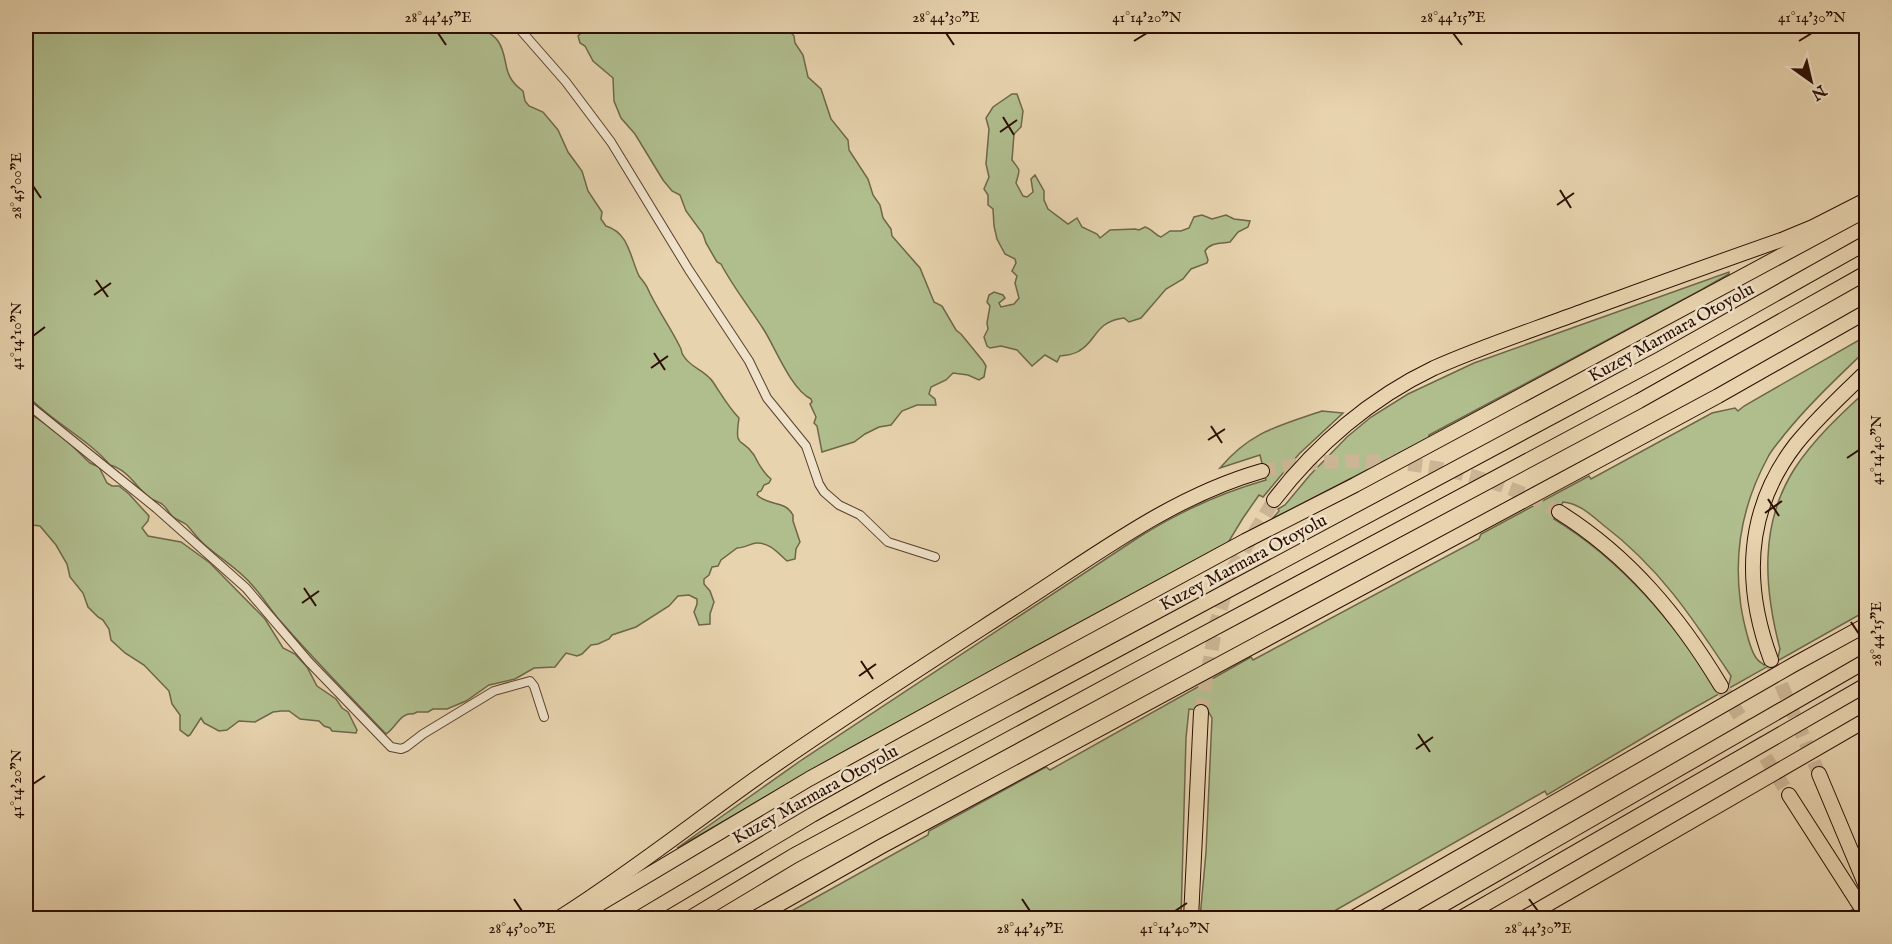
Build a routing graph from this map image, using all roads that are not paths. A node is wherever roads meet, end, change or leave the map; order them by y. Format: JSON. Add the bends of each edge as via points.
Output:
{"nodes":[{"id":1,"x":517,"y":26,"type":"edge"},
{"id":2,"x":1866,"y":200,"type":"edge"},
{"id":3,"x":1866,"y":210,"type":"edge"},
{"id":4,"x":1866,"y":243,"type":"edge"},
{"id":5,"x":1866,"y":273,"type":"edge"},
{"id":6,"x":1866,"y":312,"type":"edge"},
{"id":7,"x":1866,"y":362,"type":"edge"},
{"id":8,"x":1866,"y":372,"type":"edge"},
{"id":9,"x":26,"y":403,"type":"edge"},
{"id":10,"x":1788,"y":456,"type":"junction"},
{"id":11,"x":1262,"y":471,"type":"tunnel mouth"},
{"id":12,"x":1274,"y":500,"type":"tunnel mouth"},
{"id":13,"x":1559,"y":512,"type":"tunnel mouth"},
{"id":14,"x":935,"y":557,"type":"dead end"},
{"id":15,"x":1866,"y":625,"type":"edge"},
{"id":16,"x":1771,"y":660,"type":"tunnel mouth"},
{"id":17,"x":1866,"y":661,"type":"edge"},
{"id":18,"x":1866,"y":685,"type":"edge"},
{"id":19,"x":1722,"y":686,"type":"tunnel mouth"},
{"id":20,"x":1201,"y":712,"type":"tunnel mouth"},
{"id":21,"x":544,"y":717,"type":"dead end"},
{"id":22,"x":1866,"y":720,"type":"edge"},
{"id":23,"x":1819,"y":774,"type":"tunnel mouth"},
{"id":24,"x":1789,"y":795,"type":"tunnel mouth"},
{"id":25,"x":1866,"y":886,"type":"edge"},
{"id":26,"x":1862,"y":903,"type":"edge"},
{"id":27,"x":1866,"y":915,"type":"edge"},
{"id":28,"x":559,"y":918,"type":"edge"},
{"id":29,"x":576,"y":918,"type":"edge"},
{"id":30,"x":639,"y":918,"type":"edge"},
{"id":31,"x":690,"y":918,"type":"edge"},
{"id":32,"x":755,"y":918,"type":"edge"},
{"id":33,"x":1191,"y":918,"type":"edge"},
{"id":34,"x":1353,"y":918,"type":"edge"},
{"id":35,"x":1420,"y":918,"type":"edge"},
{"id":36,"x":1461,"y":918,"type":"edge"},
{"id":37,"x":1524,"y":918,"type":"edge"},
{"id":38,"x":1847,"y":918,"type":"edge"}],
"edges":[{"from":1,"to":14,"type":"street","via":[[611,142],[688,270],[749,361],[767,398],[806,446],[824,492],[839,505],[860,514],[888,542]]},
{"from":2,"to":12,"type":"highway","via":[[1784,239],[1434,368],[1352,420]]},
{"from":3,"to":29,"type":"highway","via":[[969,691],[809,779]]},
{"from":4,"to":30,"type":"highway","name":"Kuzey Marmara Otoyolu","via":[[1641,369],[880,777]]},
{"from":5,"to":31,"type":"highway","via":[[1639,401],[803,851]]},
{"from":6,"to":32,"type":"highway","via":[[1719,396]]},
{"from":7,"to":10,"type":"highway","via":[[1814,415]]},
{"from":8,"to":10,"type":"highway","via":[[1819,418]]},
{"from":9,"to":21,"type":"street","via":[[156,508],[246,588],[309,662],[391,747],[406,747],[494,691],[530,681]]},
{"from":10,"to":16,"type":"highway","via":[[1763,506],[1754,542],[1756,615]]},
{"from":11,"to":28,"type":"highway","via":[[1210,489],[1121,539],[798,749]]},
{"from":13,"to":19,"type":"highway","via":[[1603,542],[1648,586],[1679,622]]},
{"from":15,"to":34,"type":"highway"},
{"from":17,"to":35,"type":"highway"},
{"from":18,"to":36,"type":"highway"},
{"from":20,"to":33,"type":"highway"},
{"from":22,"to":37,"type":"highway"},
{"from":23,"to":25,"type":"highway"},
{"from":24,"to":26,"type":"highway"},
{"from":26,"to":27,"type":"highway","bridge":true},
{"from":26,"to":38,"type":"street"}]}
